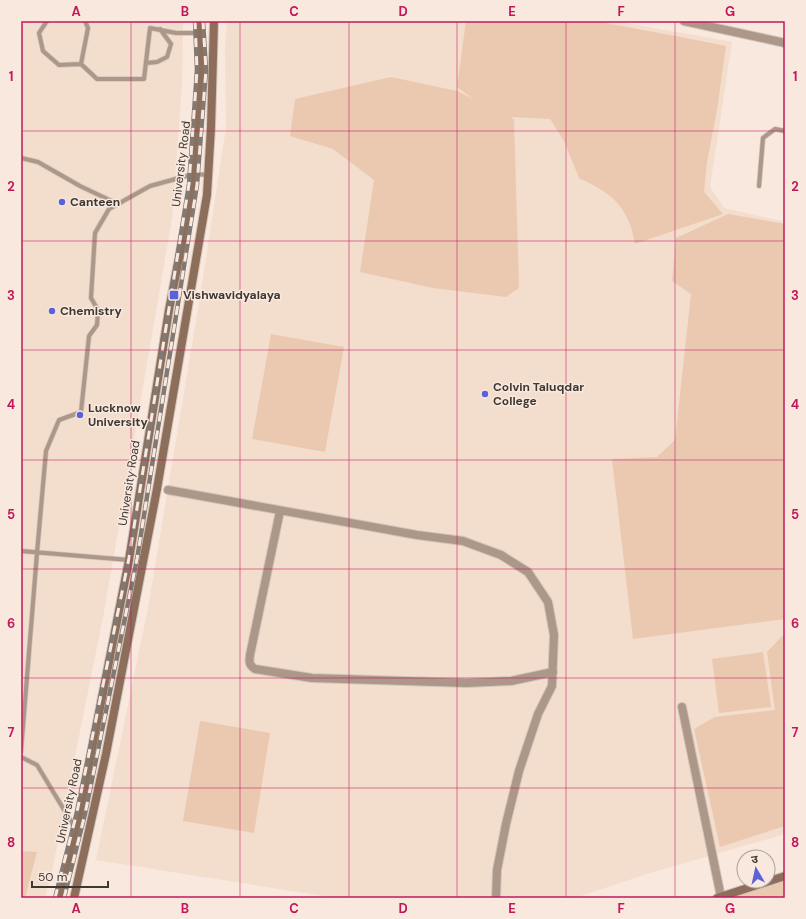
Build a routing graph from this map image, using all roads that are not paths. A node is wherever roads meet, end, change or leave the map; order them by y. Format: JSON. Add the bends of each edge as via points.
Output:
{"nodes":[{"id":1,"x":47,"y":21,"type":"edge"},
{"id":2,"x":85,"y":21,"type":"edge"},
{"id":3,"x":200,"y":21,"type":"edge"},
{"id":4,"x":214,"y":21,"type":"edge"},
{"id":5,"x":684,"y":21,"type":"edge"},
{"id":6,"x":160,"y":29,"type":"junction"},
{"id":7,"x":200,"y":33,"type":"junction"},
{"id":8,"x":785,"y":43,"type":"edge"},
{"id":9,"x":146,"y":63,"type":"junction"},
{"id":10,"x":81,"y":64,"type":"junction"},
{"id":11,"x":785,"y":131,"type":"edge"},
{"id":12,"x":21,"y":158,"type":"edge"},
{"id":13,"x":194,"y":174,"type":"junction"},
{"id":14,"x":208,"y":174,"type":"junction"},
{"id":15,"x":759,"y":186,"type":"dead end"},
{"id":16,"x":118,"y":204,"type":"junction"},
{"id":17,"x":157,"y":489,"type":"junction"},
{"id":18,"x":168,"y":490,"type":"joint"},
{"id":19,"x":280,"y":511,"type":"junction"},
{"id":20,"x":21,"y":551,"type":"edge"},
{"id":21,"x":37,"y":553,"type":"junction"},
{"id":22,"x":129,"y":560,"type":"junction"},
{"id":23,"x":552,"y":672,"type":"junction"},
{"id":24,"x":682,"y":707,"type":"dead end"},
{"id":25,"x":21,"y":751,"type":"edge"},
{"id":26,"x":21,"y":757,"type":"edge"},
{"id":27,"x":76,"y":830,"type":"junction"},
{"id":28,"x":74,"y":840,"type":"junction"},
{"id":29,"x":86,"y":843,"type":"junction"},
{"id":30,"x":785,"y":876,"type":"edge"},
{"id":31,"x":719,"y":897,"type":"edge"},
{"id":32,"x":59,"y":898,"type":"edge"},
{"id":33,"x":74,"y":898,"type":"edge"},
{"id":34,"x":496,"y":898,"type":"edge"}],
"edges":[{"from":1,"to":10,"type":"lane","via":[[39,33],[43,51],[59,65]]},
{"from":2,"to":10,"type":"lane","via":[[88,28]]},
{"from":3,"to":7,"type":"main road","name":"University Road"},
{"from":4,"to":14,"type":"main road","name":"University Road"},
{"from":5,"to":8,"type":"street"},
{"from":6,"to":7,"type":"lane","via":[[176,33]]},
{"from":6,"to":9,"type":"lane","via":[[150,28]]},
{"from":6,"to":9,"type":"lane","via":[[171,44],[167,57],[157,62]]},
{"from":7,"to":13,"type":"main road","name":"University Road","via":[[200,104]]},
{"from":9,"to":10,"type":"lane","via":[[144,79],[97,79]]},
{"from":11,"to":15,"type":"lane","via":[[776,129],[763,138]]},
{"from":12,"to":16,"type":"lane","via":[[38,162]]},
{"from":13,"to":14,"type":"lane"},
{"from":13,"to":16,"type":"lane","via":[[150,186]]},
{"from":13,"to":22,"type":"main road","name":"University Road","via":[[169,310]]},
{"from":14,"to":17,"type":"main road","name":"University Road"},
{"from":16,"to":21,"type":"lane","via":[[109,209],[95,233],[91,298],[98,310],[97,325],[89,336],[81,412],[59,420],[46,451]]},
{"from":17,"to":18,"type":"lane"},
{"from":17,"to":29,"type":"main road","name":"University Road","via":[[106,754]]},
{"from":18,"to":19,"type":"street"},
{"from":19,"to":23,"type":"street","via":[[463,541],[501,555],[528,572],[548,602],[554,635]]},
{"from":19,"to":23,"type":"street","via":[[250,655],[250,666],[312,678],[467,683],[510,681]]},
{"from":20,"to":21,"type":"lane"},
{"from":21,"to":22,"type":"lane"},
{"from":21,"to":25,"type":"lane"},
{"from":22,"to":27,"type":"main road","name":"University Road"},
{"from":23,"to":34,"type":"street","via":[[552,686],[538,714],[519,771],[497,870]]},
{"from":24,"to":31,"type":"street"},
{"from":26,"to":27,"type":"lane","via":[[37,765]]},
{"from":27,"to":28,"type":"main road","name":"University Road"},
{"from":28,"to":29,"type":"main road"},
{"from":28,"to":32,"type":"main road","name":"University Road"},
{"from":29,"to":33,"type":"main road","name":"University Road"},
{"from":30,"to":31,"type":"main road"}]}
